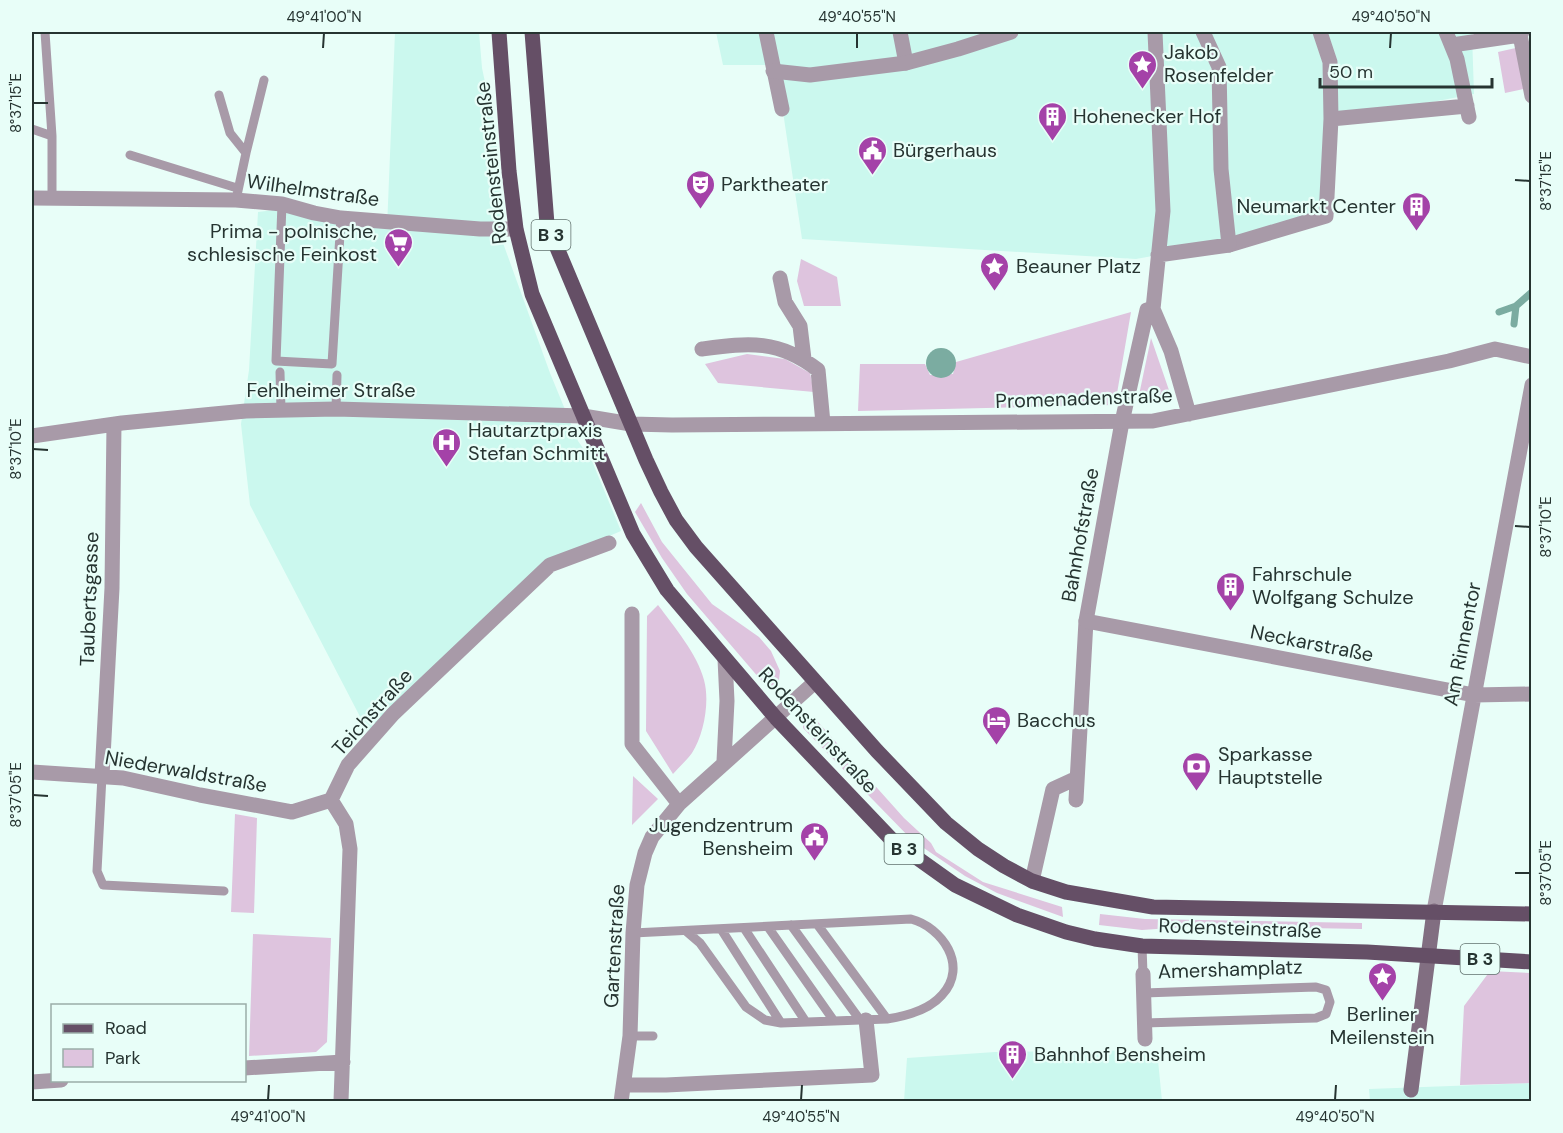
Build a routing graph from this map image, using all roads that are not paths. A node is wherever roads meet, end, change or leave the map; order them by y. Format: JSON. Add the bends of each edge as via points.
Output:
{"nodes":[{"id":1,"x":45,"y":32,"type":"edge"},
{"id":2,"x":500,"y":32,"type":"edge"},
{"id":3,"x":532,"y":32,"type":"edge"},
{"id":4,"x":766,"y":32,"type":"edge"},
{"id":5,"x":900,"y":32,"type":"edge"},
{"id":6,"x":1011,"y":32,"type":"edge"},
{"id":7,"x":1155,"y":32,"type":"edge"},
{"id":8,"x":1203,"y":32,"type":"edge"},
{"id":9,"x":1320,"y":32,"type":"edge"},
{"id":10,"x":1521,"y":34,"type":"edge"},
{"id":11,"x":1449,"y":38,"type":"edge"},
{"id":12,"x":906,"y":63,"type":"junction"},
{"id":13,"x":773,"y":71,"type":"junction"},
{"id":14,"x":264,"y":80,"type":"dead end"},
{"id":15,"x":219,"y":95,"type":"dead end"},
{"id":16,"x":1532,"y":96,"type":"edge"},
{"id":17,"x":782,"y":109,"type":"dead end"},
{"id":18,"x":1331,"y":119,"type":"junction"},
{"id":19,"x":32,"y":129,"type":"edge"},
{"id":20,"x":52,"y":136,"type":"junction"},
{"id":21,"x":246,"y":153,"type":"junction"},
{"id":22,"x":130,"y":155,"type":"dead end"},
{"id":23,"x":237,"y":194,"type":"junction"},
{"id":24,"x":32,"y":198,"type":"edge"},
{"id":25,"x":52,"y":198,"type":"junction"},
{"id":26,"x":282,"y":204,"type":"junction"},
{"id":27,"x":341,"y":218,"type":"junction"},
{"id":28,"x":516,"y":229,"type":"junction"},
{"id":29,"x":1229,"y":245,"type":"junction"},
{"id":30,"x":1158,"y":255,"type":"junction"},
{"id":31,"x":780,"y":278,"type":"dead end"},
{"id":32,"x":1153,"y":309,"type":"junction"},
{"id":33,"x":702,"y":349,"type":"dead end"},
{"id":34,"x":1532,"y":357,"type":"edge"},
{"id":35,"x":804,"y":359,"type":"junction"},
{"id":36,"x":280,"y":372,"type":"dead end"},
{"id":37,"x":337,"y":375,"type":"dead end"},
{"id":38,"x":1532,"y":385,"type":"edge"},
{"id":39,"x":336,"y":409,"type":"junction"},
{"id":40,"x":281,"y":410,"type":"junction"},
{"id":41,"x":1189,"y":414,"type":"junction"},
{"id":42,"x":583,"y":416,"type":"junction"},
{"id":43,"x":1122,"y":422,"type":"junction"},
{"id":44,"x":823,"y":423,"type":"junction"},
{"id":45,"x":114,"y":424,"type":"junction"},
{"id":46,"x":631,"y":424,"type":"junction"},
{"id":47,"x":32,"y":436,"type":"edge"},
{"id":48,"x":609,"y":543,"type":"dead end"},
{"id":49,"x":632,"y":614,"type":"dead end"},
{"id":50,"x":1086,"y":621,"type":"junction"},
{"id":51,"x":725,"y":659,"type":"junction"},
{"id":52,"x":815,"y":682,"type":"junction"},
{"id":53,"x":1532,"y":694,"type":"edge"},
{"id":54,"x":1474,"y":695,"type":"junction"},
{"id":55,"x":776,"y":718,"type":"junction"},
{"id":56,"x":724,"y":761,"type":"junction"},
{"id":57,"x":32,"y":772,"type":"edge"},
{"id":58,"x":102,"y":776,"type":"junction"},
{"id":59,"x":1077,"y":778,"type":"junction"},
{"id":60,"x":331,"y":800,"type":"junction"},
{"id":61,"x":1076,"y":800,"type":"dead end"},
{"id":62,"x":679,"y":804,"type":"junction"},
{"id":63,"x":1032,"y":881,"type":"junction"},
{"id":64,"x":224,"y":891,"type":"dead end"},
{"id":65,"x":1434,"y":911,"type":"junction"},
{"id":66,"x":1532,"y":914,"type":"edge"},
{"id":67,"x":817,"y":924,"type":"junction"},
{"id":68,"x":791,"y":925,"type":"junction"},
{"id":69,"x":768,"y":927,"type":"junction"},
{"id":70,"x":744,"y":928,"type":"junction"},
{"id":71,"x":721,"y":929,"type":"junction"},
{"id":72,"x":686,"y":931,"type":"junction"},
{"id":73,"x":633,"y":933,"type":"junction"},
{"id":74,"x":1142,"y":946,"type":"junction"},
{"id":75,"x":1428,"y":955,"type":"junction"},
{"id":76,"x":1532,"y":962,"type":"edge"},
{"id":77,"x":1143,"y":974,"type":"joint"},
{"id":78,"x":1144,"y":993,"type":"junction"},
{"id":79,"x":887,"y":1019,"type":"junction"},
{"id":80,"x":863,"y":1020,"type":"junction"},
{"id":81,"x":834,"y":1021,"type":"junction"},
{"id":82,"x":806,"y":1022,"type":"junction"},
{"id":83,"x":781,"y":1023,"type":"junction"},
{"id":84,"x":1144,"y":1023,"type":"junction"},
{"id":85,"x":630,"y":1036,"type":"junction"},
{"id":86,"x":653,"y":1036,"type":"dead end"},
{"id":87,"x":1145,"y":1039,"type":"dead end"},
{"id":88,"x":343,"y":1062,"type":"junction"},
{"id":89,"x":246,"y":1068,"type":"edge"},
{"id":90,"x":51,"y":1081,"type":"edge"},
{"id":91,"x":32,"y":1082,"type":"edge"},
{"id":92,"x":625,"y":1084,"type":"junction"},
{"id":93,"x":1411,"y":1090,"type":"dead end"},
{"id":94,"x":341,"y":1101,"type":"edge"},
{"id":95,"x":621,"y":1101,"type":"edge"}],
"edges":[{"from":1,"to":20,"type":"lane"},
{"from":2,"to":28,"type":"main road","name":"Rodensteinstraße","number":"B 3"},
{"from":3,"to":46,"type":"main road","name":"Rodensteinstraße","number":"B 3","via":[[547,224]]},
{"from":4,"to":13,"type":"street"},
{"from":5,"to":12,"type":"street"},
{"from":6,"to":12,"type":"street"},
{"from":7,"to":30,"type":"street","name":"Bahnhofstraße","via":[[1163,211]]},
{"from":8,"to":29,"type":"street","via":[[1219,67],[1221,169]]},
{"from":9,"to":18,"type":"street","via":[[1330,62]]},
{"from":10,"to":11,"type":"street"},
{"from":10,"to":16,"type":"street"},
{"from":11,"to":18,"type":"street","via":[[1468,111]]},
{"from":12,"to":13,"type":"street","via":[[810,75]]},
{"from":13,"to":17,"type":"street"},
{"from":14,"to":21,"type":"lane"},
{"from":15,"to":21,"type":"lane","via":[[230,134]]},
{"from":18,"to":29,"type":"street","via":[[1326,216]]},
{"from":19,"to":20,"type":"lane"},
{"from":20,"to":25,"type":"lane"},
{"from":21,"to":23,"type":"lane"},
{"from":22,"to":23,"type":"lane"},
{"from":23,"to":25,"type":"street","name":"Wilhelmstraße"},
{"from":23,"to":26,"type":"street","name":"Wilhelmstraße"},
{"from":24,"to":25,"type":"street","name":"Wilhelmstraße"},
{"from":26,"to":27,"type":"street","name":"Wilhelmstraße"},
{"from":26,"to":27,"type":"lane","via":[[276,361],[332,364]]},
{"from":27,"to":28,"type":"street","name":"Wilhelmstraße"},
{"from":28,"to":42,"type":"main road","name":"Rodensteinstraße","number":"B 3","via":[[532,294]]},
{"from":29,"to":30,"type":"street"},
{"from":30,"to":32,"type":"street","name":"Bahnhofstraße"},
{"from":31,"to":35,"type":"street","via":[[785,302],[800,326]]},
{"from":32,"to":41,"type":"street","name":"Bahnhofstraße","via":[[1171,351]]},
{"from":32,"to":43,"type":"street","name":"Bahnhofstraße","via":[[1147,310]]},
{"from":33,"to":35,"type":"street","via":[[746,343],[775,347]]},
{"from":34,"to":41,"type":"street","name":"Promenadenstraße","via":[[1496,349]]},
{"from":35,"to":44,"type":"street","via":[[818,370]]},
{"from":36,"to":40,"type":"lane"},
{"from":37,"to":39,"type":"lane"},
{"from":38,"to":54,"type":"street","name":"Am Rinnentor"},
{"from":39,"to":40,"type":"street","name":"Fehlheimer Straße"},
{"from":39,"to":42,"type":"street","name":"Fehlheimer Straße"},
{"from":40,"to":45,"type":"street","name":"Fehlheimer Straße"},
{"from":41,"to":43,"type":"street","name":"Promenadenstraße"},
{"from":42,"to":46,"type":"street","name":"Fehlheimer Straße"},
{"from":42,"to":51,"type":"main road","name":"Rodensteinstraße","number":"B 3","via":[[633,534],[667,590]]},
{"from":43,"to":44,"type":"street","name":"Promenadenstraße"},
{"from":43,"to":50,"type":"street","name":"Bahnhofstraße"},
{"from":44,"to":46,"type":"street","name":"Promenadenstraße"},
{"from":45,"to":47,"type":"street","name":"Fehlheimer Straße"},
{"from":45,"to":58,"type":"street","name":"Taubertsgasse","via":[[112,588]]},
{"from":46,"to":52,"type":"main road","name":"Rodensteinstraße","number":"B 3","via":[[676,519]]},
{"from":48,"to":60,"type":"street","name":"Teichstraße","via":[[550,565],[393,714],[348,765]]},
{"from":49,"to":62,"type":"street","via":[[632,744]]},
{"from":50,"to":54,"type":"street","name":"Neckarstraße"},
{"from":50,"to":59,"type":"street","name":"Bahnhofstraße"},
{"from":51,"to":55,"type":"main road","name":"Rodensteinstraße","number":"B 3"},
{"from":51,"to":56,"type":"street"},
{"from":52,"to":55,"type":"street","name":"Gartenstraße"},
{"from":52,"to":63,"type":"main road","name":"Rodensteinstraße","number":"B 3","via":[[946,823],[978,849]]},
{"from":53,"to":54,"type":"street","name":"Neckarstraße"},
{"from":54,"to":65,"type":"street","name":"Am Rinnentor"},
{"from":55,"to":56,"type":"street","name":"Gartenstraße"},
{"from":55,"to":74,"type":"main road","name":"Rodensteinstraße","number":"B 3","via":[[892,840],[955,885],[1017,915],[1066,932]]},
{"from":56,"to":62,"type":"street","name":"Gartenstraße"},
{"from":57,"to":58,"type":"street","name":"Niederwaldstraße"},
{"from":58,"to":60,"type":"street","name":"Niederwaldstraße","via":[[292,812]]},
{"from":58,"to":64,"type":"lane","via":[[97,872],[103,885]]},
{"from":59,"to":61,"type":"street","name":"Bahnhofstraße"},
{"from":59,"to":63,"type":"street","via":[[1053,789]]},
{"from":60,"to":88,"type":"street","via":[[345,824],[350,849]]},
{"from":62,"to":73,"type":"street","name":"Gartenstraße","via":[[656,831],[645,853],[638,877]]},
{"from":63,"to":65,"type":"main road","name":"Rodensteinstraße","number":"B 3","via":[[1092,898],[1153,907]]},
{"from":65,"to":66,"type":"main road","name":"Rodensteinstraße","number":"B 3"},
{"from":65,"to":75,"type":"main road"},
{"from":67,"to":68,"type":"lane"},
{"from":67,"to":79,"type":"lane"},
{"from":67,"to":79,"type":"lane","via":[[911,919],[940,936],[952,955],[949,985],[930,1004]]},
{"from":68,"to":69,"type":"lane"},
{"from":68,"to":80,"type":"lane"},
{"from":69,"to":70,"type":"lane"},
{"from":69,"to":81,"type":"lane"},
{"from":70,"to":71,"type":"lane"},
{"from":70,"to":82,"type":"lane"},
{"from":71,"to":72,"type":"lane"},
{"from":71,"to":83,"type":"lane"},
{"from":72,"to":73,"type":"lane"},
{"from":72,"to":83,"type":"lane","via":[[700,943],[746,1007],[765,1020]]},
{"from":73,"to":85,"type":"street","name":"Gartenstraße"},
{"from":74,"to":75,"type":"main road","name":"Rodensteinstraße","number":"B 3"},
{"from":74,"to":77,"type":"lane","name":"Amershamplatz"},
{"from":75,"to":76,"type":"main road","name":"Rodensteinstraße","number":"B 3"},
{"from":75,"to":93,"type":"main road"},
{"from":77,"to":78,"type":"street","name":"Amershamplatz"},
{"from":78,"to":84,"type":"street","name":"Amershamplatz"},
{"from":78,"to":84,"type":"lane","name":"Amershamplatz","via":[[1316,987],[1326,990],[1330,1002],[1326,1014],[1316,1018]]},
{"from":79,"to":80,"type":"lane"},
{"from":80,"to":81,"type":"lane"},
{"from":80,"to":92,"type":"street","via":[[872,1075],[662,1086]]},
{"from":81,"to":82,"type":"lane"},
{"from":82,"to":83,"type":"lane"},
{"from":84,"to":87,"type":"street","name":"Amershamplatz"},
{"from":85,"to":86,"type":"lane"},
{"from":85,"to":92,"type":"street","name":"Gartenstraße"},
{"from":88,"to":89,"type":"street"},
{"from":88,"to":94,"type":"street"},
{"from":90,"to":91,"type":"street"},
{"from":92,"to":95,"type":"street","name":"Gartenstraße"}]}
